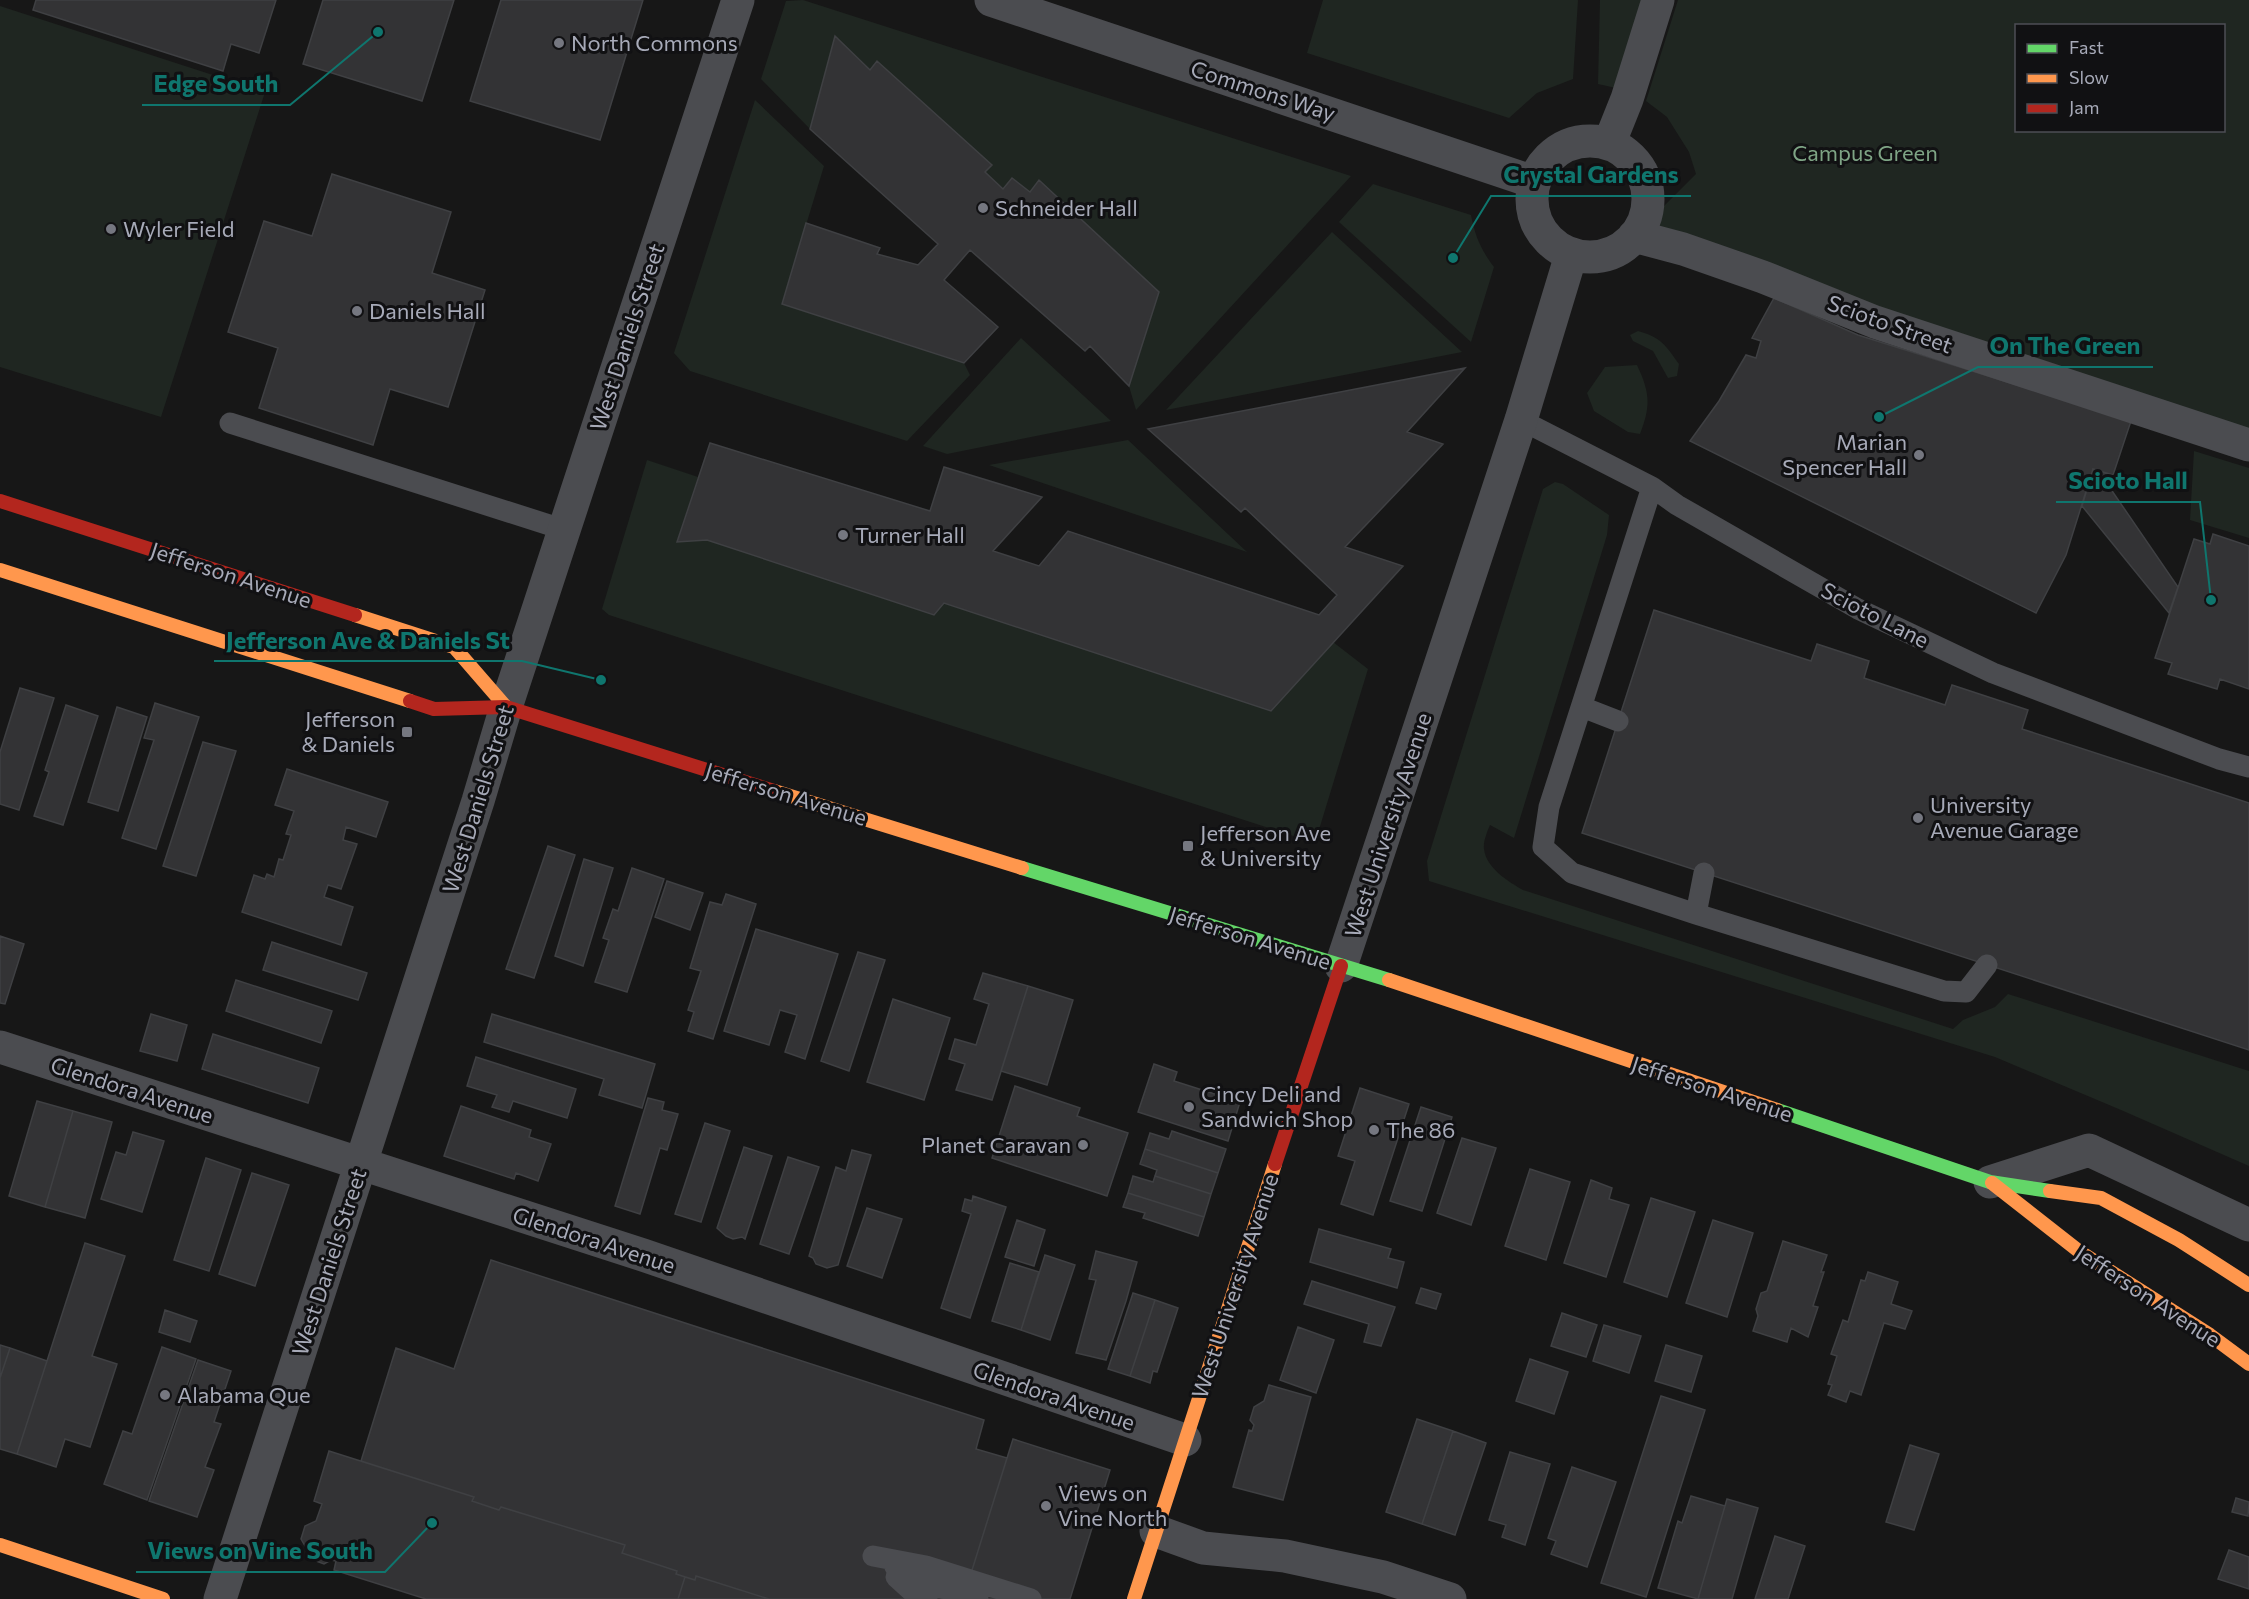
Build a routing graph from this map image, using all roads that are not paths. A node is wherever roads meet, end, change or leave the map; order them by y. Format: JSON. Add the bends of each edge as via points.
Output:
{"nodes":[{"id":1,"x":738,"y":0,"type":"edge"},
{"id":2,"x":991,"y":0,"type":"edge"},
{"id":3,"x":1658,"y":0,"type":"edge"},
{"id":4,"x":1609,"y":144,"type":"junction"},
{"id":5,"x":1534,"y":182,"type":"junction"},
{"id":6,"x":1634,"y":236,"type":"junction"},
{"id":7,"x":1571,"y":255,"type":"junction"},
{"id":8,"x":1521,"y":420,"type":"junction"},
{"id":9,"x":230,"y":423,"type":"dead end"},
{"id":10,"x":2249,"y":445,"type":"edge"},
{"id":11,"x":1652,"y":487,"type":"junction"},
{"id":12,"x":0,"y":501,"type":"edge"},
{"id":13,"x":565,"y":530,"type":"junction"},
{"id":14,"x":0,"y":570,"type":"edge"},
{"id":15,"x":506,"y":706,"type":"junction"},
{"id":16,"x":1582,"y":707,"type":"junction"},
{"id":17,"x":1618,"y":721,"type":"dead end"},
{"id":18,"x":2249,"y":767,"type":"edge"},
{"id":19,"x":1704,"y":873,"type":"dead end"},
{"id":20,"x":1696,"y":914,"type":"junction"},
{"id":21,"x":1987,"y":965,"type":"dead end"},
{"id":22,"x":1341,"y":966,"type":"junction"},
{"id":23,"x":0,"y":1047,"type":"edge"},
{"id":24,"x":360,"y":1165,"type":"junction"},
{"id":25,"x":1990,"y":1182,"type":"junction"},
{"id":26,"x":2249,"y":1225,"type":"edge"},
{"id":27,"x":2249,"y":1285,"type":"edge"},
{"id":28,"x":2249,"y":1364,"type":"edge"},
{"id":29,"x":1185,"y":1440,"type":"junction"},
{"id":30,"x":1156,"y":1531,"type":"junction"},
{"id":31,"x":0,"y":1545,"type":"edge"},
{"id":32,"x":873,"y":1556,"type":"junction"},
{"id":33,"x":163,"y":1599,"type":"edge"},
{"id":34,"x":220,"y":1599,"type":"edge"},
{"id":35,"x":927,"y":1599,"type":"edge"},
{"id":36,"x":978,"y":1599,"type":"edge"},
{"id":37,"x":1030,"y":1599,"type":"edge"},
{"id":38,"x":1134,"y":1599,"type":"edge"},
{"id":39,"x":1450,"y":1599,"type":"edge"}],
"edges":[{"from":1,"to":13,"type":"street","name":"West Daniels Street"},
{"from":2,"to":5,"type":"street","name":"Commons Way"},
{"from":3,"to":4,"type":"street"},
{"from":4,"to":5,"type":"street","via":[[1587,140],[1569,144],[1541,168]]},
{"from":4,"to":6,"type":"street","via":[[1623,150],[1636,163],[1649,192],[1643,225]]},
{"from":5,"to":7,"type":"street","via":[[1532,202],[1536,220],[1545,236]]},
{"from":6,"to":7,"type":"street","via":[[1620,249],[1604,256]]},
{"from":6,"to":10,"type":"street","name":"Scioto Street","via":[[1763,277],[1875,322]]},
{"from":7,"to":8,"type":"street","name":"West University Avenue"},
{"from":8,"to":11,"type":"lane","name":"Scioto Lane"},
{"from":8,"to":22,"type":"street","name":"West University Avenue"},
{"from":9,"to":13,"type":"lane"},
{"from":11,"to":16,"type":"lane"},
{"from":11,"to":18,"type":"lane","name":"Scioto Lane","via":[[1858,609],[1993,673]]},
{"from":12,"to":15,"type":"main road","name":"Jefferson Avenue","via":[[454,647]]},
{"from":13,"to":15,"type":"street","name":"West Daniels Street"},
{"from":14,"to":15,"type":"main road","name":"Jefferson Avenue","via":[[434,708]]},
{"from":15,"to":22,"type":"main road","name":"Jefferson Avenue"},
{"from":15,"to":24,"type":"street","name":"West Daniels Street"},
{"from":16,"to":17,"type":"lane"},
{"from":16,"to":20,"type":"lane","via":[[1549,807],[1543,848],[1572,873]]},
{"from":19,"to":20,"type":"lane"},
{"from":20,"to":21,"type":"lane","via":[[1944,991],[1966,992]]},
{"from":22,"to":25,"type":"main road","name":"Jefferson Avenue"},
{"from":22,"to":29,"type":"main road","name":"West University Avenue"},
{"from":23,"to":24,"type":"street","name":"Glendora Avenue"},
{"from":24,"to":29,"type":"street","name":"Glendora Avenue","via":[[643,1255]]},
{"from":24,"to":34,"type":"street","name":"West Daniels Street"},
{"from":25,"to":26,"type":"street","via":[[2090,1150]]},
{"from":25,"to":27,"type":"main road","name":"Jefferson Avenue","via":[[2102,1198],[2180,1240]]},
{"from":25,"to":28,"type":"main road","name":"Jefferson Avenue","via":[[2080,1252]]},
{"from":29,"to":30,"type":"main road","name":"West University Avenue"},
{"from":30,"to":38,"type":"main road","name":"West University Avenue"},
{"from":30,"to":39,"type":"street","via":[[1203,1548],[1285,1556],[1383,1577]]},
{"from":31,"to":33,"type":"main road"},
{"from":32,"to":35,"type":"lane","via":[[917,1596]]},
{"from":32,"to":36,"type":"lane","via":[[923,1582]]},
{"from":32,"to":37,"type":"lane","via":[[926,1566]]}]}
